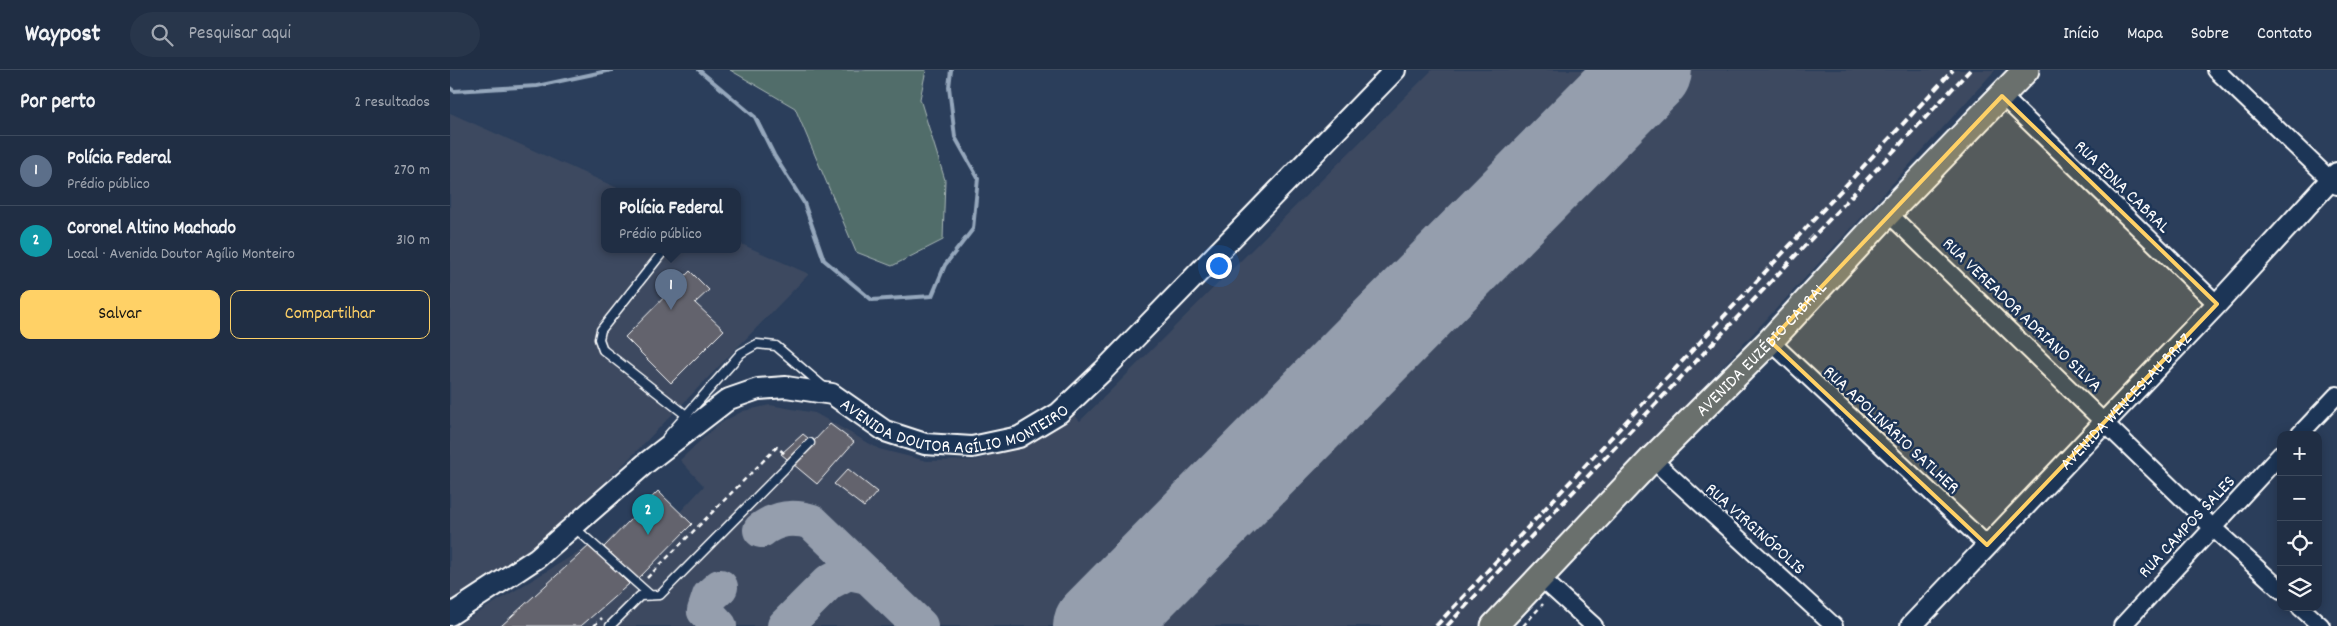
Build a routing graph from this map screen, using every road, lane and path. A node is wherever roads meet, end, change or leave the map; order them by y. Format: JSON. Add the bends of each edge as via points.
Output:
{"nodes":[{"id":1,"x":1395,"y":70,"type":"edge"},
{"id":2,"x":2026,"y":70,"type":"edge"},
{"id":3,"x":2216,"y":70,"type":"edge"},
{"id":4,"x":2002,"y":96,"type":"junction"},
{"id":5,"x":2335,"y":179,"type":"edge"},
{"id":6,"x":1888,"y":213,"type":"junction"},
{"id":7,"x":661,"y":253,"type":"edge"},
{"id":8,"x":2217,"y":304,"type":"junction"},
{"id":9,"x":1770,"y":341,"type":"junction"},
{"id":10,"x":832,"y":394,"type":"junction"},
{"id":11,"x":2335,"y":401,"type":"edge"},
{"id":12,"x":686,"y":414,"type":"junction"},
{"id":13,"x":2106,"y":422,"type":"junction"},
{"id":14,"x":2303,"y":431,"type":"edge"},
{"id":15,"x":810,"y":443,"type":"dead end"},
{"id":16,"x":2277,"y":458,"type":"edge"},
{"id":17,"x":1652,"y":459,"type":"junction"},
{"id":18,"x":792,"y":461,"type":"junction"},
{"id":19,"x":646,"y":463,"type":"junction"},
{"id":20,"x":573,"y":526,"type":"junction"},
{"id":21,"x":2212,"y":527,"type":"junction"},
{"id":22,"x":1987,"y":545,"type":"junction"},
{"id":23,"x":1540,"y":577,"type":"junction"},
{"id":24,"x":639,"y":585,"type":"junction"},
{"id":25,"x":2277,"y":586,"type":"edge"},
{"id":26,"x":650,"y":595,"type":"junction"},
{"id":27,"x":2304,"y":611,"type":"edge"},
{"id":28,"x":608,"y":612,"type":"dead end"},
{"id":29,"x":450,"y":615,"type":"edge"},
{"id":30,"x":594,"y":626,"type":"edge"},
{"id":31,"x":610,"y":626,"type":"edge"},
{"id":32,"x":1494,"y":626,"type":"edge"},
{"id":33,"x":1594,"y":626,"type":"edge"},
{"id":34,"x":1834,"y":626,"type":"edge"},
{"id":35,"x":1911,"y":626,"type":"edge"},
{"id":36,"x":2122,"y":626,"type":"edge"},
{"id":37,"x":2321,"y":626,"type":"edge"}],
"edges":[{"from":1,"to":10,"type":"street","name":"AVENIDA DOUTOR AGÍLIO MONTEIRO","via":[[1103,371],[1059,412],[1019,437],[972,447],[925,444],[884,431]]},
{"from":2,"to":4,"type":"main road","name":"AVENIDA EUZÉBIO CABRAL"},
{"from":3,"to":5,"type":"street"},
{"from":4,"to":6,"type":"main road","name":"AVENIDA EUZÉBIO CABRAL"},
{"from":4,"to":8,"type":"street","name":"RUA EDNA CABRAL"},
{"from":5,"to":8,"type":"street","name":"AVENIDA WENCESLAU BRAZ"},
{"from":6,"to":9,"type":"main road","name":"AVENIDA EUZÉBIO CABRAL"},
{"from":6,"to":13,"type":"street","name":"RUA VEREADOR ADRIANO SILVA"},
{"from":7,"to":12,"type":"lane","via":[[601,330],[599,338],[603,350]]},
{"from":8,"to":13,"type":"street","name":"AVENIDA WENCESLAU BRAZ"},
{"from":9,"to":17,"type":"main road","name":"AVENIDA EUZÉBIO CABRAL"},
{"from":9,"to":22,"type":"street","name":"RUA APOLINÁRIO SATLHER"},
{"from":10,"to":12,"type":"lane","via":[[776,346],[757,344],[740,353]]},
{"from":10,"to":19,"type":"street","name":"AVENIDA DOUTOR AGÍLIO MONTEIRO","via":[[786,387],[758,389],[729,399]]},
{"from":11,"to":14,"type":"street"},
{"from":12,"to":19,"type":"lane"},
{"from":13,"to":21,"type":"street","name":"RUA VEREADOR ADRIANO SILVA"},
{"from":13,"to":22,"type":"street","name":"AVENIDA WENCESLAU BRAZ"},
{"from":15,"to":18,"type":"lane"},
{"from":16,"to":21,"type":"street","name":"RUA CAMPOS SALES"},
{"from":17,"to":23,"type":"main road","name":"AVENIDA EUZÉBIO CABRAL"},
{"from":17,"to":34,"type":"street","name":"RUA VIRGINÓPOLIS"},
{"from":18,"to":24,"type":"path","via":[[777,446]]},
{"from":18,"to":26,"type":"lane","via":[[660,595]]},
{"from":19,"to":20,"type":"street","name":"AVENIDA DOUTOR AGÍLIO MONTEIRO"},
{"from":20,"to":24,"type":"lane"},
{"from":20,"to":29,"type":"street","name":"AVENIDA DOUTOR AGÍLIO MONTEIRO","via":[[537,558]]},
{"from":21,"to":25,"type":"street","name":"RUA VEREADOR ADRIANO SILVA"},
{"from":21,"to":36,"type":"street","name":"RUA CAMPOS SALES"},
{"from":22,"to":35,"type":"street","name":"AVENIDA WENCESLAU BRAZ"},
{"from":23,"to":32,"type":"main road","name":"AVENIDA EUZÉBIO CABRAL"},
{"from":23,"to":33,"type":"street"},
{"from":24,"to":26,"type":"lane"},
{"from":26,"to":31,"type":"lane","via":[[640,596]]},
{"from":27,"to":37,"type":"street"},
{"from":28,"to":30,"type":"path"}]}
